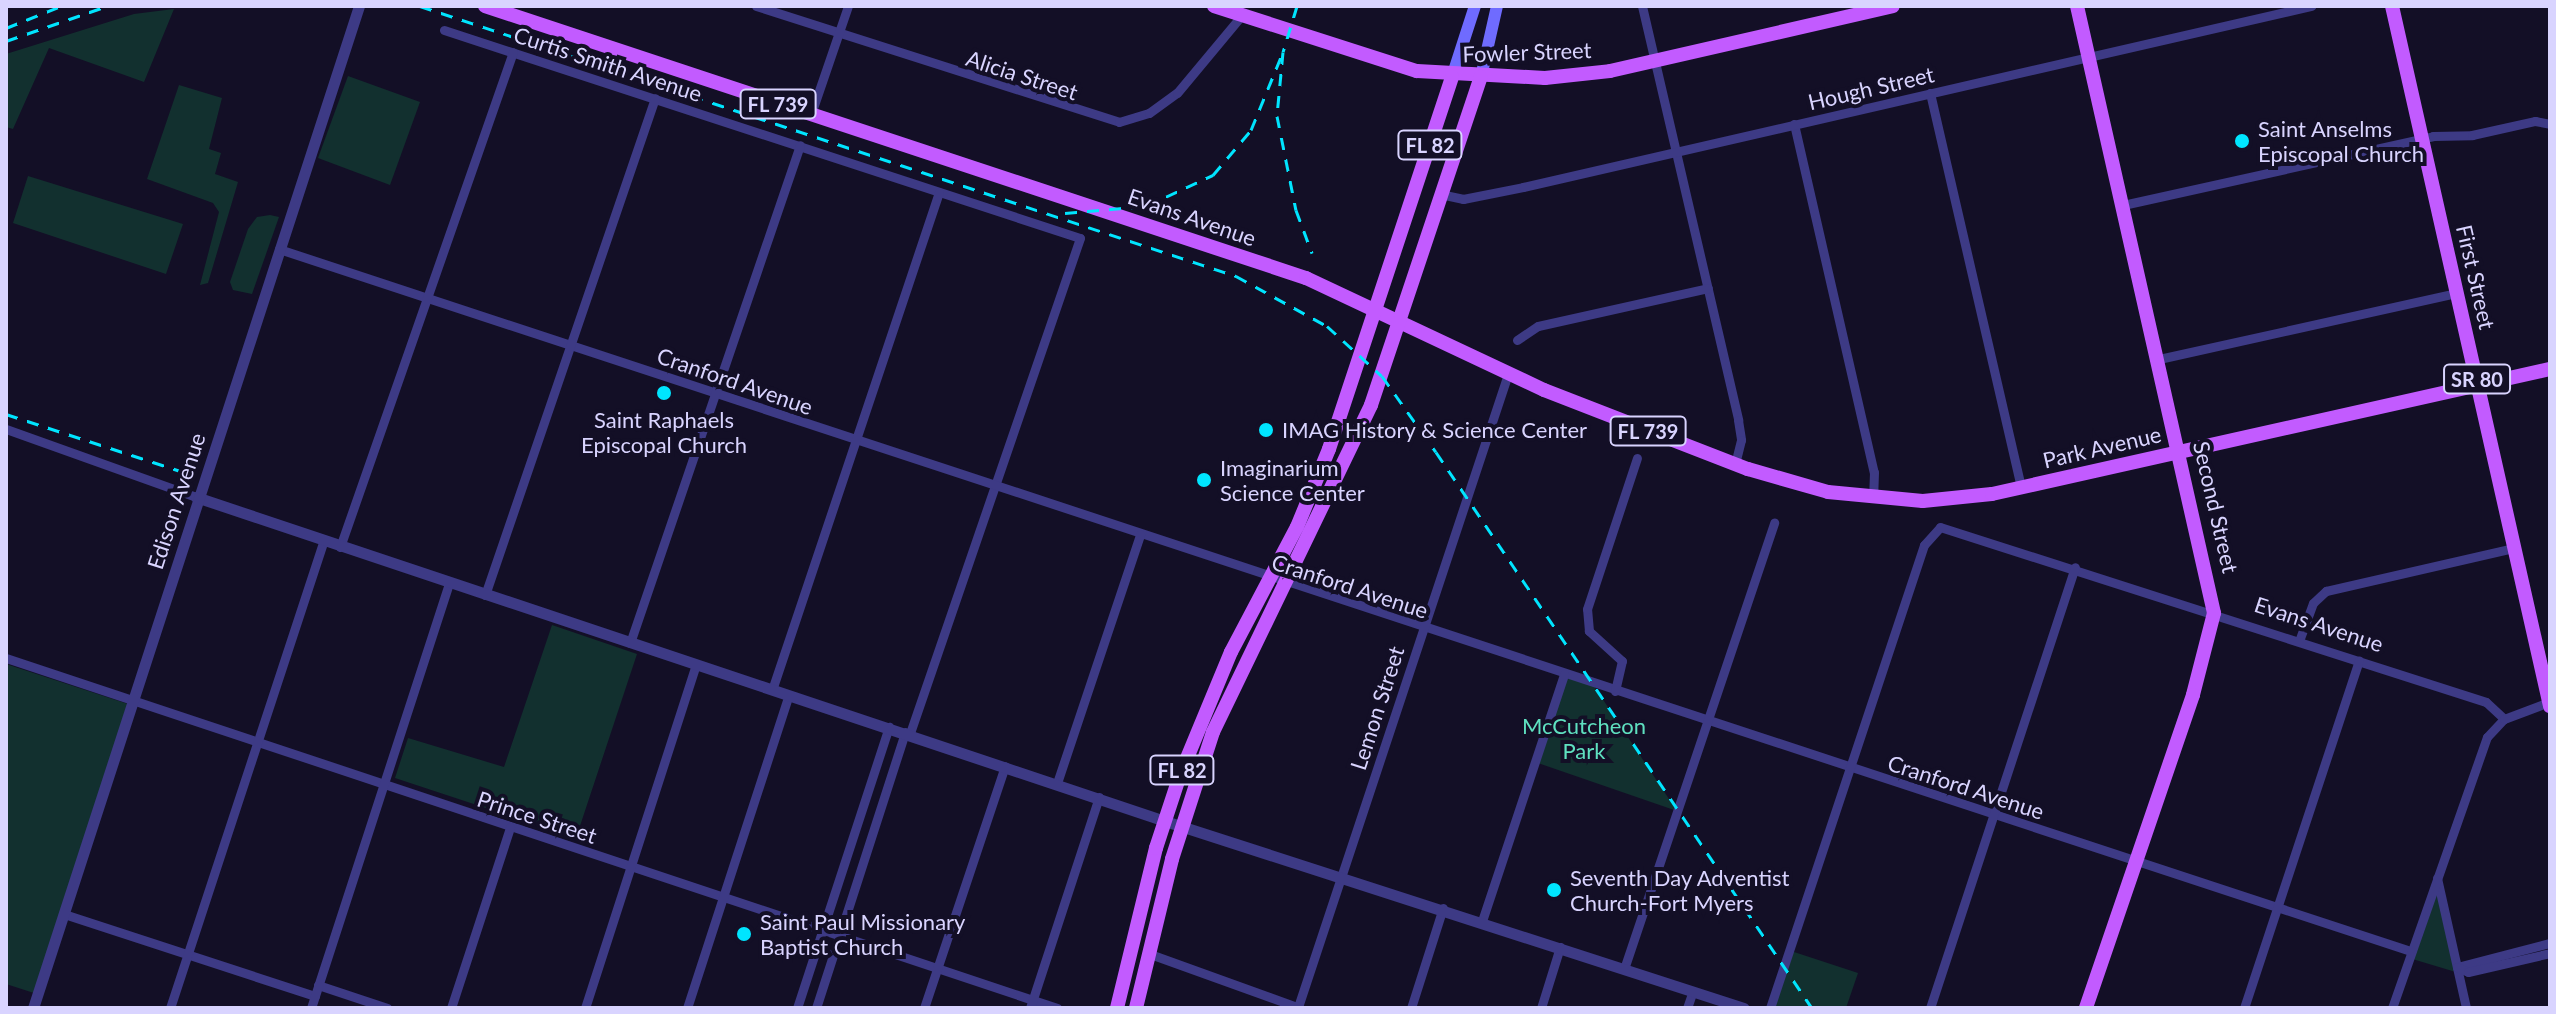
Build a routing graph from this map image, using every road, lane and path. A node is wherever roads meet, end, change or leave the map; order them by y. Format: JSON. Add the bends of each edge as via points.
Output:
{"nodes":[{"id":1,"x":359,"y":6,"type":"edge"},
{"id":2,"x":485,"y":6,"type":"edge"},
{"id":3,"x":756,"y":6,"type":"edge"},
{"id":4,"x":848,"y":6,"type":"edge"},
{"id":5,"x":1214,"y":6,"type":"edge"},
{"id":6,"x":1475,"y":6,"type":"edge"},
{"id":7,"x":1495,"y":6,"type":"edge"},
{"id":8,"x":1642,"y":6,"type":"edge"},
{"id":9,"x":1893,"y":6,"type":"edge"},
{"id":10,"x":2077,"y":6,"type":"edge"},
{"id":11,"x":2311,"y":6,"type":"edge"},
{"id":12,"x":2392,"y":6,"type":"edge"},
{"id":13,"x":519,"y":12,"type":"edge"},
{"id":14,"x":1242,"y":15,"type":"junction"},
{"id":15,"x":444,"y":30,"type":"dead end"},
{"id":16,"x":838,"y":32,"type":"junction"},
{"id":17,"x":513,"y":52,"type":"junction"},
{"id":18,"x":2089,"y":56,"type":"junction"},
{"id":19,"x":1656,"y":61,"type":"junction"},
{"id":20,"x":1452,"y":77,"type":"junction"},
{"id":21,"x":1481,"y":77,"type":"junction"},
{"id":22,"x":1930,"y":93,"type":"junction"},
{"id":23,"x":655,"y":98,"type":"junction"},
{"id":24,"x":811,"y":114,"type":"junction"},
{"id":25,"x":1794,"y":124,"type":"junction"},
{"id":26,"x":2550,"y":124,"type":"edge"},
{"id":27,"x":2421,"y":138,"type":"junction"},
{"id":28,"x":800,"y":145,"type":"junction"},
{"id":29,"x":1677,"y":151,"type":"junction"},
{"id":30,"x":939,"y":192,"type":"junction"},
{"id":31,"x":1440,"y":194,"type":"junction"},
{"id":32,"x":2123,"y":205,"type":"junction"},
{"id":33,"x":279,"y":249,"type":"junction"},
{"id":34,"x":1708,"y":288,"type":"junction"},
{"id":35,"x":2456,"y":293,"type":"junction"},
{"id":36,"x":427,"y":298,"type":"junction"},
{"id":37,"x":1375,"y":310,"type":"junction"},
{"id":38,"x":1399,"y":322,"type":"junction"},
{"id":39,"x":1517,"y":340,"type":"dead end"},
{"id":40,"x":570,"y":345,"type":"junction"},
{"id":41,"x":2159,"y":359,"type":"junction"},
{"id":42,"x":2550,"y":369,"type":"edge"},
{"id":43,"x":1508,"y":374,"type":"junction"},
{"id":44,"x":2478,"y":385,"type":"junction"},
{"id":45,"x":714,"y":393,"type":"junction"},
{"id":46,"x":6,"y":429,"type":"edge"},
{"id":47,"x":857,"y":440,"type":"junction"},
{"id":48,"x":2181,"y":452,"type":"junction"},
{"id":49,"x":1637,"y":458,"type":"dead end"},
{"id":50,"x":1735,"y":464,"type":"junction"},
{"id":51,"x":996,"y":486,"type":"junction"},
{"id":52,"x":2021,"y":488,"type":"junction"},
{"id":53,"x":196,"y":497,"type":"junction"},
{"id":54,"x":1873,"y":498,"type":"junction"},
{"id":55,"x":1774,"y":522,"type":"dead end"},
{"id":56,"x":1140,"y":535,"type":"junction"},
{"id":57,"x":323,"y":542,"type":"junction"},
{"id":58,"x":340,"y":547,"type":"junction"},
{"id":59,"x":2514,"y":548,"type":"junction"},
{"id":60,"x":2075,"y":567,"type":"junction"},
{"id":61,"x":1269,"y":578,"type":"junction"},
{"id":62,"x":449,"y":583,"type":"junction"},
{"id":63,"x":1285,"y":583,"type":"junction"},
{"id":64,"x":485,"y":595,"type":"junction"},
{"id":65,"x":2214,"y":613,"type":"junction"},
{"id":66,"x":1422,"y":629,"type":"junction"},
{"id":67,"x":2299,"y":641,"type":"junction"},
{"id":68,"x":630,"y":643,"type":"junction"},
{"id":69,"x":6,"y":658,"type":"edge"},
{"id":70,"x":2359,"y":661,"type":"junction"},
{"id":71,"x":696,"y":665,"type":"junction"},
{"id":72,"x":1564,"y":674,"type":"junction"},
{"id":73,"x":772,"y":690,"type":"junction"},
{"id":74,"x":1615,"y":691,"type":"junction"},
{"id":75,"x":789,"y":695,"type":"junction"},
{"id":76,"x":132,"y":701,"type":"junction"},
{"id":77,"x":2550,"y":704,"type":"edge"},
{"id":78,"x":2504,"y":719,"type":"junction"},
{"id":79,"x":1708,"y":722,"type":"junction"},
{"id":80,"x":889,"y":727,"type":"junction"},
{"id":81,"x":907,"y":733,"type":"junction"},
{"id":82,"x":256,"y":744,"type":"junction"},
{"id":83,"x":1005,"y":766,"type":"junction"},
{"id":84,"x":1851,"y":768,"type":"junction"},
{"id":85,"x":1057,"y":783,"type":"junction"},
{"id":86,"x":383,"y":785,"type":"junction"},
{"id":87,"x":1099,"y":797,"type":"junction"},
{"id":88,"x":1995,"y":815,"type":"junction"},
{"id":89,"x":1165,"y":821,"type":"junction"},
{"id":90,"x":1182,"y":826,"type":"junction"},
{"id":91,"x":510,"y":827,"type":"junction"},
{"id":92,"x":2136,"y":861,"type":"junction"},
{"id":93,"x":631,"y":867,"type":"junction"},
{"id":94,"x":1341,"y":876,"type":"junction"},
{"id":95,"x":2437,"y":878,"type":"junction"},
{"id":96,"x":723,"y":897,"type":"junction"},
{"id":97,"x":1443,"y":908,"type":"junction"},
{"id":98,"x":2277,"y":908,"type":"junction"},
{"id":99,"x":64,"y":914,"type":"junction"},
{"id":100,"x":1482,"y":921,"type":"junction"},
{"id":101,"x":822,"y":930,"type":"junction"},
{"id":102,"x":840,"y":936,"type":"junction"},
{"id":103,"x":2550,"y":943,"type":"edge"},
{"id":104,"x":1560,"y":947,"type":"junction"},
{"id":105,"x":2411,"y":951,"type":"junction"},
{"id":106,"x":2550,"y":953,"type":"edge"},
{"id":107,"x":188,"y":954,"type":"junction"},
{"id":108,"x":1150,"y":954,"type":"junction"},
{"id":109,"x":2457,"y":967,"type":"junction"},
{"id":110,"x":938,"y":968,"type":"junction"},
{"id":111,"x":1624,"y":969,"type":"junction"},
{"id":112,"x":318,"y":985,"type":"junction"},
{"id":113,"x":1693,"y":991,"type":"junction"},
{"id":114,"x":315,"y":996,"type":"junction"},
{"id":115,"x":1031,"y":1004,"type":"edge"},
{"id":116,"x":33,"y":1008,"type":"edge"},
{"id":117,"x":170,"y":1008,"type":"edge"},
{"id":118,"x":311,"y":1008,"type":"edge"},
{"id":119,"x":387,"y":1008,"type":"edge"},
{"id":120,"x":451,"y":1008,"type":"edge"},
{"id":121,"x":585,"y":1008,"type":"edge"},
{"id":122,"x":687,"y":1008,"type":"edge"},
{"id":123,"x":797,"y":1008,"type":"edge"},
{"id":124,"x":816,"y":1008,"type":"edge"},
{"id":125,"x":924,"y":1008,"type":"edge"},
{"id":126,"x":1057,"y":1008,"type":"edge"},
{"id":127,"x":1117,"y":1008,"type":"edge"},
{"id":128,"x":1136,"y":1008,"type":"edge"},
{"id":129,"x":1299,"y":1008,"type":"edge"},
{"id":130,"x":1411,"y":1008,"type":"edge"},
{"id":131,"x":1541,"y":1008,"type":"edge"},
{"id":132,"x":1687,"y":1008,"type":"edge"},
{"id":133,"x":1744,"y":1008,"type":"edge"},
{"id":134,"x":1770,"y":1008,"type":"edge"},
{"id":135,"x":1930,"y":1008,"type":"edge"},
{"id":136,"x":2086,"y":1008,"type":"edge"},
{"id":137,"x":2244,"y":1008,"type":"edge"},
{"id":138,"x":2392,"y":1008,"type":"edge"},
{"id":139,"x":2466,"y":1008,"type":"edge"}],
"edges":[{"from":1,"to":33,"type":"street","name":"Edison Avenue"},
{"from":2,"to":13,"type":"main road","name":"Evans Avenue","number":"FL 739"},
{"from":3,"to":16,"type":"street","name":"Alicia Street"},
{"from":4,"to":16,"type":"street"},
{"from":5,"to":14,"type":"main road","name":"Fowler Street"},
{"from":6,"to":20,"type":"main road","number":"FL 82"},
{"from":7,"to":21,"type":"main road","number":"FL 82"},
{"from":8,"to":19,"type":"street"},
{"from":9,"to":19,"type":"main road","name":"Fowler Street"},
{"from":10,"to":18,"type":"main road","name":"Second Street"},
{"from":11,"to":18,"type":"street","name":"Hough Street"},
{"from":12,"to":27,"type":"main road","name":"First Street","number":"SR 80"},
{"from":13,"to":24,"type":"main road","name":"Evans Avenue","number":"FL 739"},
{"from":14,"to":16,"type":"street","name":"Alicia Street","via":[[1201,70],[1169,99],[1139,118],[1119,122]]},
{"from":14,"to":20,"type":"main road","name":"Fowler Street","via":[[1417,71]]},
{"from":15,"to":17,"type":"street","name":"Curtis Smith Avenue"},
{"from":16,"to":24,"type":"street"},
{"from":17,"to":23,"type":"street","name":"Curtis Smith Avenue"},
{"from":17,"to":36,"type":"street"},
{"from":18,"to":22,"type":"street","name":"Hough Street"},
{"from":18,"to":32,"type":"main road","name":"Second Street"},
{"from":19,"to":21,"type":"main road","name":"Fowler Street","via":[[1568,76]]},
{"from":19,"to":29,"type":"street"},
{"from":20,"to":21,"type":"main road","name":"Fowler Street"},
{"from":20,"to":37,"type":"main road","number":"FL 82"},
{"from":21,"to":31,"type":"main road","number":"FL 82"},
{"from":22,"to":25,"type":"street","name":"Hough Street"},
{"from":22,"to":52,"type":"street"},
{"from":23,"to":28,"type":"street","name":"Curtis Smith Avenue"},
{"from":23,"to":40,"type":"street"},
{"from":24,"to":37,"type":"main road","name":"Evans Avenue","number":"FL 739","via":[[1306,278]]},
{"from":25,"to":29,"type":"street","name":"Hough Street"},
{"from":25,"to":54,"type":"street","via":[[1874,472]]},
{"from":26,"to":27,"type":"street","via":[[2535,121],[2472,135]]},
{"from":27,"to":32,"type":"street"},
{"from":27,"to":35,"type":"main road","name":"First Street","number":"SR 80"},
{"from":28,"to":30,"type":"street","name":"Curtis Smith Avenue"},
{"from":28,"to":45,"type":"street"},
{"from":29,"to":31,"type":"street","name":"Hough Street","via":[[1463,199]]},
{"from":29,"to":34,"type":"street"},
{"from":30,"to":47,"type":"street"},
{"from":30,"to":51,"type":"street","name":"Curtis Smith Avenue","via":[[1080,238]]},
{"from":31,"to":38,"type":"main road","number":"FL 82"},
{"from":32,"to":41,"type":"main road","name":"Second Street"},
{"from":33,"to":36,"type":"street","name":"Cranford Avenue"},
{"from":33,"to":53,"type":"street","name":"Edison Avenue"},
{"from":34,"to":39,"type":"street","via":[[1538,326]]},
{"from":34,"to":50,"type":"street","via":[[1738,420],[1741,440]]},
{"from":35,"to":41,"type":"street"},
{"from":35,"to":44,"type":"main road","name":"First Street","number":"SR 80"},
{"from":36,"to":40,"type":"street","name":"Cranford Avenue"},
{"from":36,"to":58,"type":"street"},
{"from":37,"to":38,"type":"main road","name":"Evans Avenue","number":"FL 739"},
{"from":37,"to":61,"type":"main road","number":"FL 82","via":[[1310,498]]},
{"from":38,"to":43,"type":"main road","name":"Evans Avenue","number":"FL 739"},
{"from":38,"to":63,"type":"main road","number":"FL 82","via":[[1352,450]]},
{"from":40,"to":45,"type":"street","name":"Cranford Avenue"},
{"from":40,"to":64,"type":"street"},
{"from":41,"to":48,"type":"main road","name":"Second Street"},
{"from":42,"to":44,"type":"main road","name":"Park Avenue"},
{"from":43,"to":50,"type":"main road","name":"Evans Avenue","number":"FL 739"},
{"from":43,"to":66,"type":"street","name":"Lemon Street"},
{"from":44,"to":48,"type":"main road","name":"Park Avenue"},
{"from":44,"to":59,"type":"main road","name":"First Street","number":"SR 80"},
{"from":45,"to":47,"type":"street","name":"Cranford Avenue"},
{"from":45,"to":68,"type":"street"},
{"from":46,"to":53,"type":"street"},
{"from":47,"to":51,"type":"street","name":"Cranford Avenue"},
{"from":47,"to":73,"type":"street"},
{"from":48,"to":52,"type":"main road","name":"Park Avenue","number":"FL 739"},
{"from":48,"to":65,"type":"main road","name":"Second Street"},
{"from":49,"to":74,"type":"street","via":[[1587,609],[1589,631],[1622,661]]},
{"from":50,"to":54,"type":"main road","name":"Evans Avenue","number":"FL 739","via":[[1793,484]]},
{"from":51,"to":56,"type":"street","name":"Cranford Avenue"},
{"from":51,"to":81,"type":"street"},
{"from":52,"to":54,"type":"main road","name":"Park Avenue","number":"FL 739","via":[[1958,499]]},
{"from":53,"to":57,"type":"street"},
{"from":53,"to":76,"type":"street","name":"Edison Avenue"},
{"from":55,"to":79,"type":"street"},
{"from":56,"to":61,"type":"street","name":"Cranford Avenue"},
{"from":56,"to":85,"type":"street"},
{"from":57,"to":58,"type":"street"},
{"from":57,"to":82,"type":"street"},
{"from":58,"to":62,"type":"street"},
{"from":59,"to":67,"type":"street","via":[[2326,591],[2313,603]]},
{"from":59,"to":77,"type":"main road","name":"First Street","number":"SR 80"},
{"from":60,"to":65,"type":"street","name":"Evans Avenue"},
{"from":60,"to":84,"type":"street","name":"Evans Avenue","via":[[1953,527],[1931,531]]},
{"from":60,"to":88,"type":"street"},
{"from":61,"to":63,"type":"street","name":"Cranford Avenue"},
{"from":61,"to":89,"type":"main road","number":"FL 82","via":[[1200,720]]},
{"from":62,"to":64,"type":"street"},
{"from":62,"to":86,"type":"street"},
{"from":63,"to":66,"type":"street","name":"Cranford Avenue"},
{"from":63,"to":90,"type":"main road","number":"FL 82","via":[[1213,732]]},
{"from":64,"to":68,"type":"street"},
{"from":65,"to":67,"type":"street","name":"Evans Avenue"},
{"from":65,"to":92,"type":"main road","name":"Second Street","via":[[2197,683]]},
{"from":66,"to":72,"type":"street","name":"Cranford Avenue"},
{"from":66,"to":94,"type":"street","name":"Lemon Street"},
{"from":67,"to":70,"type":"street","name":"Evans Avenue"},
{"from":68,"to":71,"type":"street"},
{"from":69,"to":76,"type":"street","name":"Prince Street"},
{"from":70,"to":78,"type":"street","name":"Evans Avenue","via":[[2486,702]]},
{"from":70,"to":98,"type":"street"},
{"from":71,"to":73,"type":"street"},
{"from":71,"to":93,"type":"street"},
{"from":72,"to":74,"type":"street","name":"Cranford Avenue"},
{"from":72,"to":100,"type":"street"},
{"from":73,"to":75,"type":"street"},
{"from":74,"to":79,"type":"street","name":"Cranford Avenue"},
{"from":75,"to":80,"type":"street"},
{"from":75,"to":96,"type":"street"},
{"from":76,"to":82,"type":"street","name":"Prince Street"},
{"from":76,"to":99,"type":"street","name":"Edison Avenue"},
{"from":77,"to":78,"type":"street"},
{"from":78,"to":95,"type":"street","via":[[2480,753]]},
{"from":79,"to":84,"type":"street","name":"Cranford Avenue"},
{"from":79,"to":111,"type":"street"},
{"from":80,"to":81,"type":"street"},
{"from":80,"to":101,"type":"street"},
{"from":81,"to":83,"type":"street"},
{"from":81,"to":102,"type":"street"},
{"from":82,"to":86,"type":"street","name":"Prince Street"},
{"from":82,"to":107,"type":"street"},
{"from":83,"to":85,"type":"street"},
{"from":83,"to":110,"type":"street"},
{"from":84,"to":88,"type":"street","name":"Cranford Avenue"},
{"from":84,"to":134,"type":"street"},
{"from":85,"to":87,"type":"street"},
{"from":86,"to":91,"type":"street","name":"Prince Street"},
{"from":86,"to":112,"type":"street"},
{"from":87,"to":89,"type":"street"},
{"from":87,"to":115,"type":"street"},
{"from":88,"to":92,"type":"street","name":"Cranford Avenue"},
{"from":88,"to":135,"type":"street"},
{"from":89,"to":90,"type":"street"},
{"from":89,"to":127,"type":"main road","number":"FL 82"},
{"from":90,"to":94,"type":"street"},
{"from":90,"to":108,"type":"main road","number":"FL 82"},
{"from":91,"to":93,"type":"street","name":"Prince Street"},
{"from":91,"to":120,"type":"street"},
{"from":92,"to":98,"type":"street","name":"Cranford Avenue"},
{"from":92,"to":136,"type":"main road","name":"Second Street"},
{"from":93,"to":96,"type":"street","name":"Prince Street"},
{"from":93,"to":121,"type":"street"},
{"from":94,"to":97,"type":"street"},
{"from":94,"to":129,"type":"street","name":"Lemon Street"},
{"from":95,"to":105,"type":"street"},
{"from":95,"to":109,"type":"street"},
{"from":96,"to":101,"type":"street","name":"Prince Street"},
{"from":96,"to":122,"type":"street"},
{"from":97,"to":100,"type":"street"},
{"from":97,"to":130,"type":"street"},
{"from":98,"to":105,"type":"street","name":"Cranford Avenue"},
{"from":98,"to":137,"type":"street"},
{"from":99,"to":107,"type":"street"},
{"from":99,"to":116,"type":"street","name":"Edison Avenue"},
{"from":100,"to":104,"type":"street"},
{"from":101,"to":102,"type":"street","name":"Prince Street"},
{"from":101,"to":123,"type":"street"},
{"from":102,"to":110,"type":"street","name":"Prince Street"},
{"from":102,"to":124,"type":"street"},
{"from":103,"to":109,"type":"street"},
{"from":104,"to":111,"type":"street"},
{"from":104,"to":131,"type":"street"},
{"from":105,"to":138,"type":"street"},
{"from":106,"to":109,"type":"street","via":[[2468,972]]},
{"from":107,"to":114,"type":"street"},
{"from":107,"to":117,"type":"street"},
{"from":108,"to":128,"type":"main road","number":"FL 82"},
{"from":108,"to":129,"type":"street"},
{"from":109,"to":139,"type":"street"},
{"from":110,"to":115,"type":"street","name":"Prince Street"},
{"from":110,"to":125,"type":"street"},
{"from":111,"to":113,"type":"street"},
{"from":112,"to":114,"type":"street"},
{"from":112,"to":119,"type":"street"},
{"from":113,"to":132,"type":"street"},
{"from":113,"to":133,"type":"street"},
{"from":114,"to":118,"type":"street"},
{"from":115,"to":126,"type":"street","name":"Prince Street"}]}
